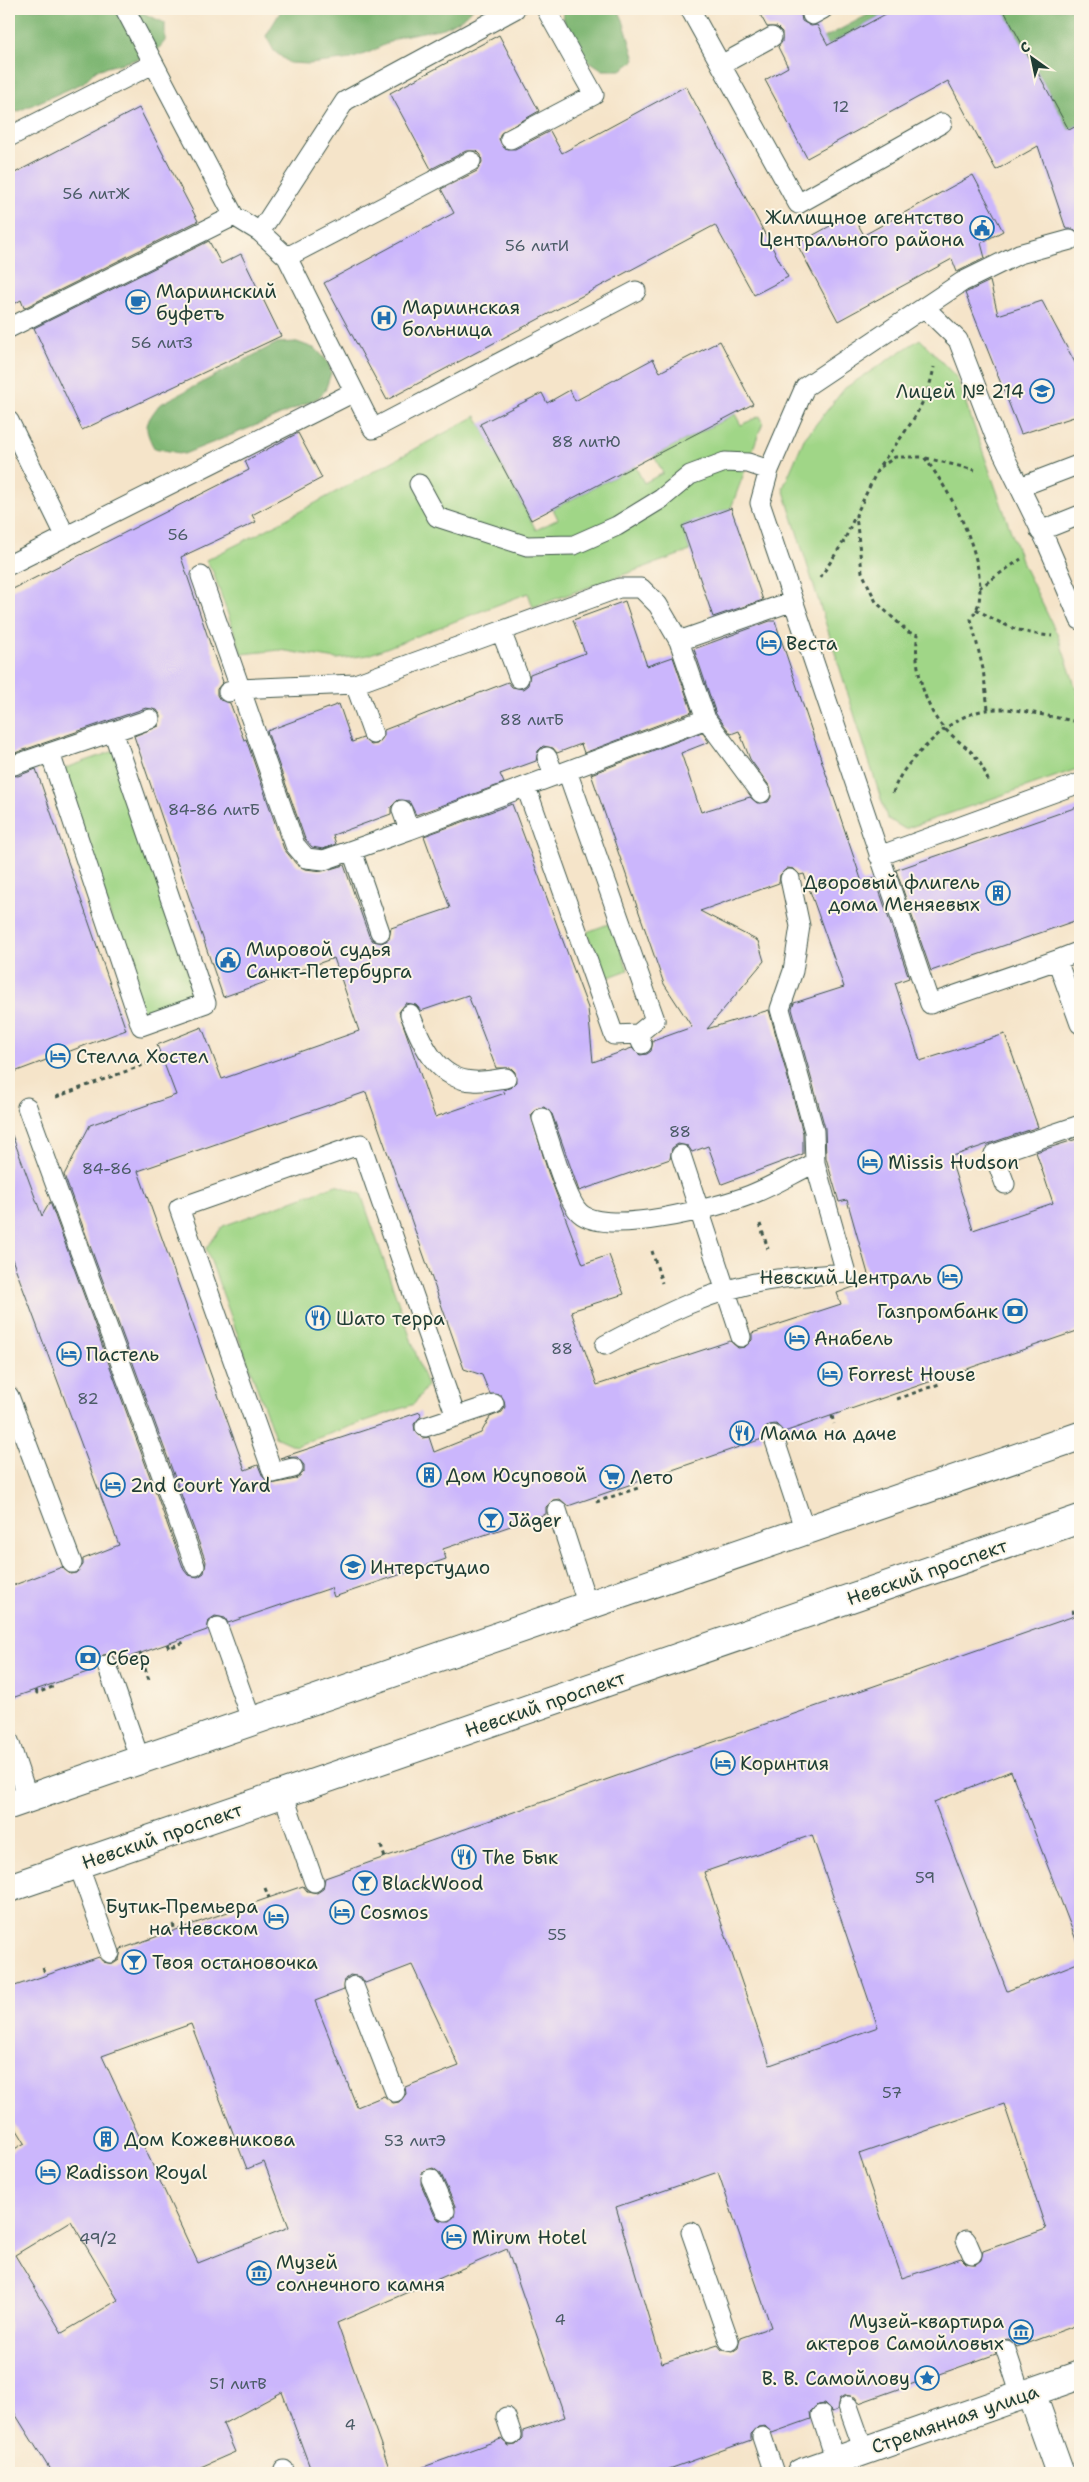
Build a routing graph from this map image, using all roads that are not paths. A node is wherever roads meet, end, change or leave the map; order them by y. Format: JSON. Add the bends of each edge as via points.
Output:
{"nodes":[{"id":1,"x":125,"y":9,"type":"edge"},
{"id":2,"x":513,"y":9,"type":"edge"},
{"id":3,"x":546,"y":9,"type":"edge"},
{"id":4,"x":690,"y":9,"type":"edge"},
{"id":5,"x":772,"y":37,"type":"dead end"},
{"id":6,"x":153,"y":64,"type":"junction"},
{"id":7,"x":721,"y":65,"type":"junction"},
{"id":8,"x":942,"y":123,"type":"dead end"},
{"id":9,"x":9,"y":137,"type":"edge"},
{"id":10,"x":510,"y":139,"type":"dead end"},
{"id":11,"x":470,"y":161,"type":"dead end"},
{"id":12,"x":234,"y":216,"type":"junction"},
{"id":13,"x":260,"y":232,"type":"junction"},
{"id":14,"x":1070,"y":240,"type":"dead end"},
{"id":15,"x":287,"y":257,"type":"junction"},
{"id":16,"x":636,"y":291,"type":"dead end"},
{"id":17,"x":924,"y":307,"type":"junction"},
{"id":18,"x":9,"y":328,"type":"edge"},
{"id":19,"x":354,"y":392,"type":"junction"},
{"id":20,"x":9,"y":421,"type":"edge"},
{"id":21,"x":1080,"y":464,"type":"edge"},
{"id":22,"x":769,"y":470,"type":"junction"},
{"id":23,"x":419,"y":484,"type":"dead end"},
{"id":24,"x":1020,"y":487,"type":"junction"},
{"id":25,"x":1080,"y":514,"type":"edge"},
{"id":26,"x":66,"y":537,"type":"junction"},
{"id":27,"x":1044,"y":537,"type":"junction"},
{"id":28,"x":9,"y":564,"type":"edge"},
{"id":29,"x":201,"y":576,"type":"dead end"},
{"id":30,"x":793,"y":601,"type":"junction"},
{"id":31,"x":1080,"y":620,"type":"edge"},
{"id":32,"x":501,"y":631,"type":"junction"},
{"id":33,"x":680,"y":641,"type":"junction"},
{"id":34,"x":519,"y":678,"type":"dead end"},
{"id":35,"x":355,"y":684,"type":"junction"},
{"id":36,"x":233,"y":691,"type":"junction"},
{"id":37,"x":150,"y":719,"type":"dead end"},
{"id":38,"x":706,"y":719,"type":"junction"},
{"id":39,"x":113,"y":731,"type":"junction"},
{"id":40,"x":373,"y":734,"type":"dead end"},
{"id":41,"x":50,"y":753,"type":"junction"},
{"id":42,"x":548,"y":757,"type":"dead end"},
{"id":43,"x":14,"y":765,"type":"dead end"},
{"id":44,"x":561,"y":773,"type":"junction"},
{"id":45,"x":1080,"y":784,"type":"edge"},
{"id":46,"x":526,"y":786,"type":"junction"},
{"id":47,"x":761,"y":793,"type":"dead end"},
{"id":48,"x":402,"y":810,"type":"dead end"},
{"id":49,"x":409,"y":830,"type":"junction"},
{"id":50,"x":352,"y":851,"type":"junction"},
{"id":51,"x":879,"y":856,"type":"junction"},
{"id":52,"x":790,"y":879,"type":"dead end"},
{"id":53,"x":380,"y":932,"type":"dead end"},
{"id":54,"x":1080,"y":952,"type":"edge"},
{"id":55,"x":1057,"y":960,"type":"junction"},
{"id":56,"x":410,"y":1014,"type":"dead end"},
{"id":57,"x":1080,"y":1024,"type":"edge"},
{"id":58,"x":506,"y":1078,"type":"dead end"},
{"id":59,"x":27,"y":1107,"type":"road end"},
{"id":60,"x":542,"y":1118,"type":"dead end"},
{"id":61,"x":1080,"y":1125,"type":"edge"},
{"id":62,"x":681,"y":1155,"type":"dead end"},
{"id":63,"x":815,"y":1163,"type":"junction"},
{"id":64,"x":1004,"y":1184,"type":"dead end"},
{"id":65,"x":701,"y":1210,"type":"junction"},
{"id":66,"x":726,"y":1291,"type":"junction"},
{"id":67,"x":741,"y":1337,"type":"dead end"},
{"id":68,"x":604,"y":1345,"type":"dead end"},
{"id":69,"x":9,"y":1396,"type":"edge"},
{"id":70,"x":494,"y":1404,"type":"dead end"},
{"id":71,"x":456,"y":1417,"type":"junction"},
{"id":72,"x":425,"y":1427,"type":"dead end"},
{"id":73,"x":773,"y":1435,"type":"dead end"},
{"id":74,"x":1080,"y":1436,"type":"edge"},
{"id":75,"x":293,"y":1468,"type":"dead end"},
{"id":76,"x":557,"y":1510,"type":"dead end"},
{"id":77,"x":1080,"y":1519,"type":"edge"},
{"id":78,"x":805,"y":1531,"type":"junction"},
{"id":79,"x":72,"y":1563,"type":"dead end"},
{"id":80,"x":195,"y":1566,"type":"dead end"},
{"id":81,"x":588,"y":1606,"type":"junction"},
{"id":82,"x":218,"y":1627,"type":"dead end"},
{"id":83,"x":107,"y":1665,"type":"dead end"},
{"id":84,"x":252,"y":1722,"type":"junction"},
{"id":85,"x":9,"y":1741,"type":"edge"},
{"id":86,"x":140,"y":1760,"type":"junction"},
{"id":87,"x":283,"y":1794,"type":"junction"},
{"id":88,"x":18,"y":1802,"type":"edge"},
{"id":89,"x":78,"y":1864,"type":"junction"},
{"id":90,"x":314,"y":1882,"type":"dead end"},
{"id":91,"x":9,"y":1888,"type":"edge"},
{"id":92,"x":110,"y":1953,"type":"dead end"},
{"id":93,"x":354,"y":1986,"type":"dead end"},
{"id":94,"x":395,"y":2092,"type":"dead end"},
{"id":95,"x":431,"y":2179,"type":"dead end"},
{"id":96,"x":444,"y":2211,"type":"dead end"},
{"id":97,"x":691,"y":2232,"type":"dead end"},
{"id":98,"x":729,"y":2341,"type":"dead end"},
{"id":99,"x":1006,"y":2350,"type":"dead end"},
{"id":100,"x":1080,"y":2375,"type":"edge"},
{"id":101,"x":1026,"y":2394,"type":"junction"},
{"id":102,"x":848,"y":2406,"type":"dead end"},
{"id":103,"x":821,"y":2416,"type":"dead end"},
{"id":104,"x":506,"y":2417,"type":"dead end"},
{"id":105,"x":512,"y":2435,"type":"dead end"},
{"id":106,"x":762,"y":2437,"type":"dead end"},
{"id":107,"x":864,"y":2451,"type":"junction"},
{"id":108,"x":836,"y":2461,"type":"junction"},
{"id":109,"x":774,"y":2473,"type":"edge"},
{"id":110,"x":801,"y":2473,"type":"edge"},
{"id":111,"x":1060,"y":2473,"type":"edge"}],
"edges":[{"from":1,"to":6,"type":"lane"},
{"from":2,"to":13,"type":"lane","via":[[345,101]]},
{"from":3,"to":10,"type":"lane","via":[[594,96]]},
{"from":4,"to":7,"type":"lane"},
{"from":5,"to":7,"type":"lane"},
{"from":6,"to":9,"type":"lane"},
{"from":6,"to":12,"type":"lane"},
{"from":7,"to":8,"type":"lane","via":[[798,204]]},
{"from":11,"to":15,"type":"lane"},
{"from":12,"to":13,"type":"lane"},
{"from":12,"to":18,"type":"lane"},
{"from":13,"to":15,"type":"lane"},
{"from":14,"to":17,"type":"lane","via":[[1019,254],[962,282]]},
{"from":15,"to":19,"type":"lane"},
{"from":16,"to":19,"type":"lane","via":[[373,429]]},
{"from":17,"to":22,"type":"lane","via":[[805,387]]},
{"from":17,"to":24,"type":"lane","via":[[958,340],[996,439]]},
{"from":19,"to":26,"type":"lane"},
{"from":20,"to":26,"type":"lane"},
{"from":21,"to":24,"type":"lane"},
{"from":22,"to":23,"type":"lane","via":[[748,463],[725,462],[690,475],[661,499],[617,526],[574,545],[527,546],[437,517]]},
{"from":22,"to":30,"type":"lane","via":[[760,503]]},
{"from":24,"to":27,"type":"lane"},
{"from":25,"to":27,"type":"lane"},
{"from":26,"to":28,"type":"lane"},
{"from":27,"to":31,"type":"lane"},
{"from":29,"to":36,"type":"lane"},
{"from":30,"to":33,"type":"lane"},
{"from":30,"to":51,"type":"lane"},
{"from":32,"to":33,"type":"lane","via":[[619,588],[641,588],[658,605]]},
{"from":32,"to":34,"type":"lane"},
{"from":32,"to":35,"type":"lane"},
{"from":33,"to":38,"type":"lane"},
{"from":35,"to":36,"type":"lane"},
{"from":35,"to":40,"type":"lane"},
{"from":36,"to":50,"type":"lane","via":[[295,845],[306,858],[324,860]]},
{"from":37,"to":39,"type":"lane"},
{"from":38,"to":44,"type":"lane"},
{"from":38,"to":47,"type":"lane"},
{"from":39,"to":41,"type":"lane"},
{"from":39,"to":41,"type":"lane","via":[[206,1003],[141,1026]]},
{"from":41,"to":43,"type":"lane"},
{"from":42,"to":44,"type":"lane"},
{"from":44,"to":46,"type":"lane"},
{"from":44,"to":46,"type":"lane","via":[[655,1020],[640,1039],[614,1035]]},
{"from":45,"to":51,"type":"lane"},
{"from":46,"to":49,"type":"lane"},
{"from":48,"to":49,"type":"lane"},
{"from":49,"to":50,"type":"lane"},
{"from":50,"to":53,"type":"lane"},
{"from":51,"to":55,"type":"lane","via":[[930,1004]]},
{"from":52,"to":63,"type":"lane","via":[[800,926],[793,970],[780,1009],[814,1131]]},
{"from":54,"to":55,"type":"lane"},
{"from":55,"to":57,"type":"lane"},
{"from":56,"to":58,"type":"lane","via":[[423,1046],[445,1073],[473,1082]]},
{"from":59,"to":80,"type":"lane"},
{"from":60,"to":65,"type":"lane","via":[[570,1195],[580,1213],[598,1221],[642,1222]]},
{"from":61,"to":64,"type":"lane","via":[[994,1154]]},
{"from":62,"to":65,"type":"lane"},
{"from":63,"to":65,"type":"lane","via":[[751,1195]]},
{"from":63,"to":66,"type":"lane","via":[[846,1274],[777,1279]]},
{"from":65,"to":66,"type":"lane"},
{"from":66,"to":67,"type":"lane"},
{"from":66,"to":68,"type":"lane","via":[[671,1310]]},
{"from":69,"to":79,"type":"lane"},
{"from":70,"to":71,"type":"lane"},
{"from":71,"to":72,"type":"lane"},
{"from":71,"to":75,"type":"lane","via":[[361,1144],[179,1208],[273,1473]]},
{"from":73,"to":78,"type":"lane"},
{"from":74,"to":78,"type":"main road"},
{"from":76,"to":81,"type":"lane"},
{"from":77,"to":87,"type":"main road","name":"Невский проспект"},
{"from":78,"to":81,"type":"main road"},
{"from":81,"to":84,"type":"main road"},
{"from":82,"to":84,"type":"lane"},
{"from":83,"to":86,"type":"lane"},
{"from":84,"to":86,"type":"main road"},
{"from":85,"to":88,"type":"lane"},
{"from":86,"to":88,"type":"main road"},
{"from":87,"to":89,"type":"main road","name":"Невский проспект"},
{"from":87,"to":90,"type":"lane"},
{"from":89,"to":91,"type":"main road","name":"Невский проспект"},
{"from":89,"to":92,"type":"lane"},
{"from":93,"to":94,"type":"lane"},
{"from":95,"to":96,"type":"lane"},
{"from":97,"to":98,"type":"lane"},
{"from":99,"to":101,"type":"lane"},
{"from":100,"to":101,"type":"main road","name":"Стремянная улица"},
{"from":101,"to":107,"type":"main road","name":"Стремянная улица"},
{"from":101,"to":111,"type":"main road"},
{"from":102,"to":107,"type":"lane"},
{"from":103,"to":108,"type":"lane"},
{"from":104,"to":105,"type":"lane"},
{"from":106,"to":109,"type":"lane"},
{"from":107,"to":108,"type":"main road","name":"Стремянная улица"},
{"from":108,"to":110,"type":"main road","name":"Стремянная улица"}]}
